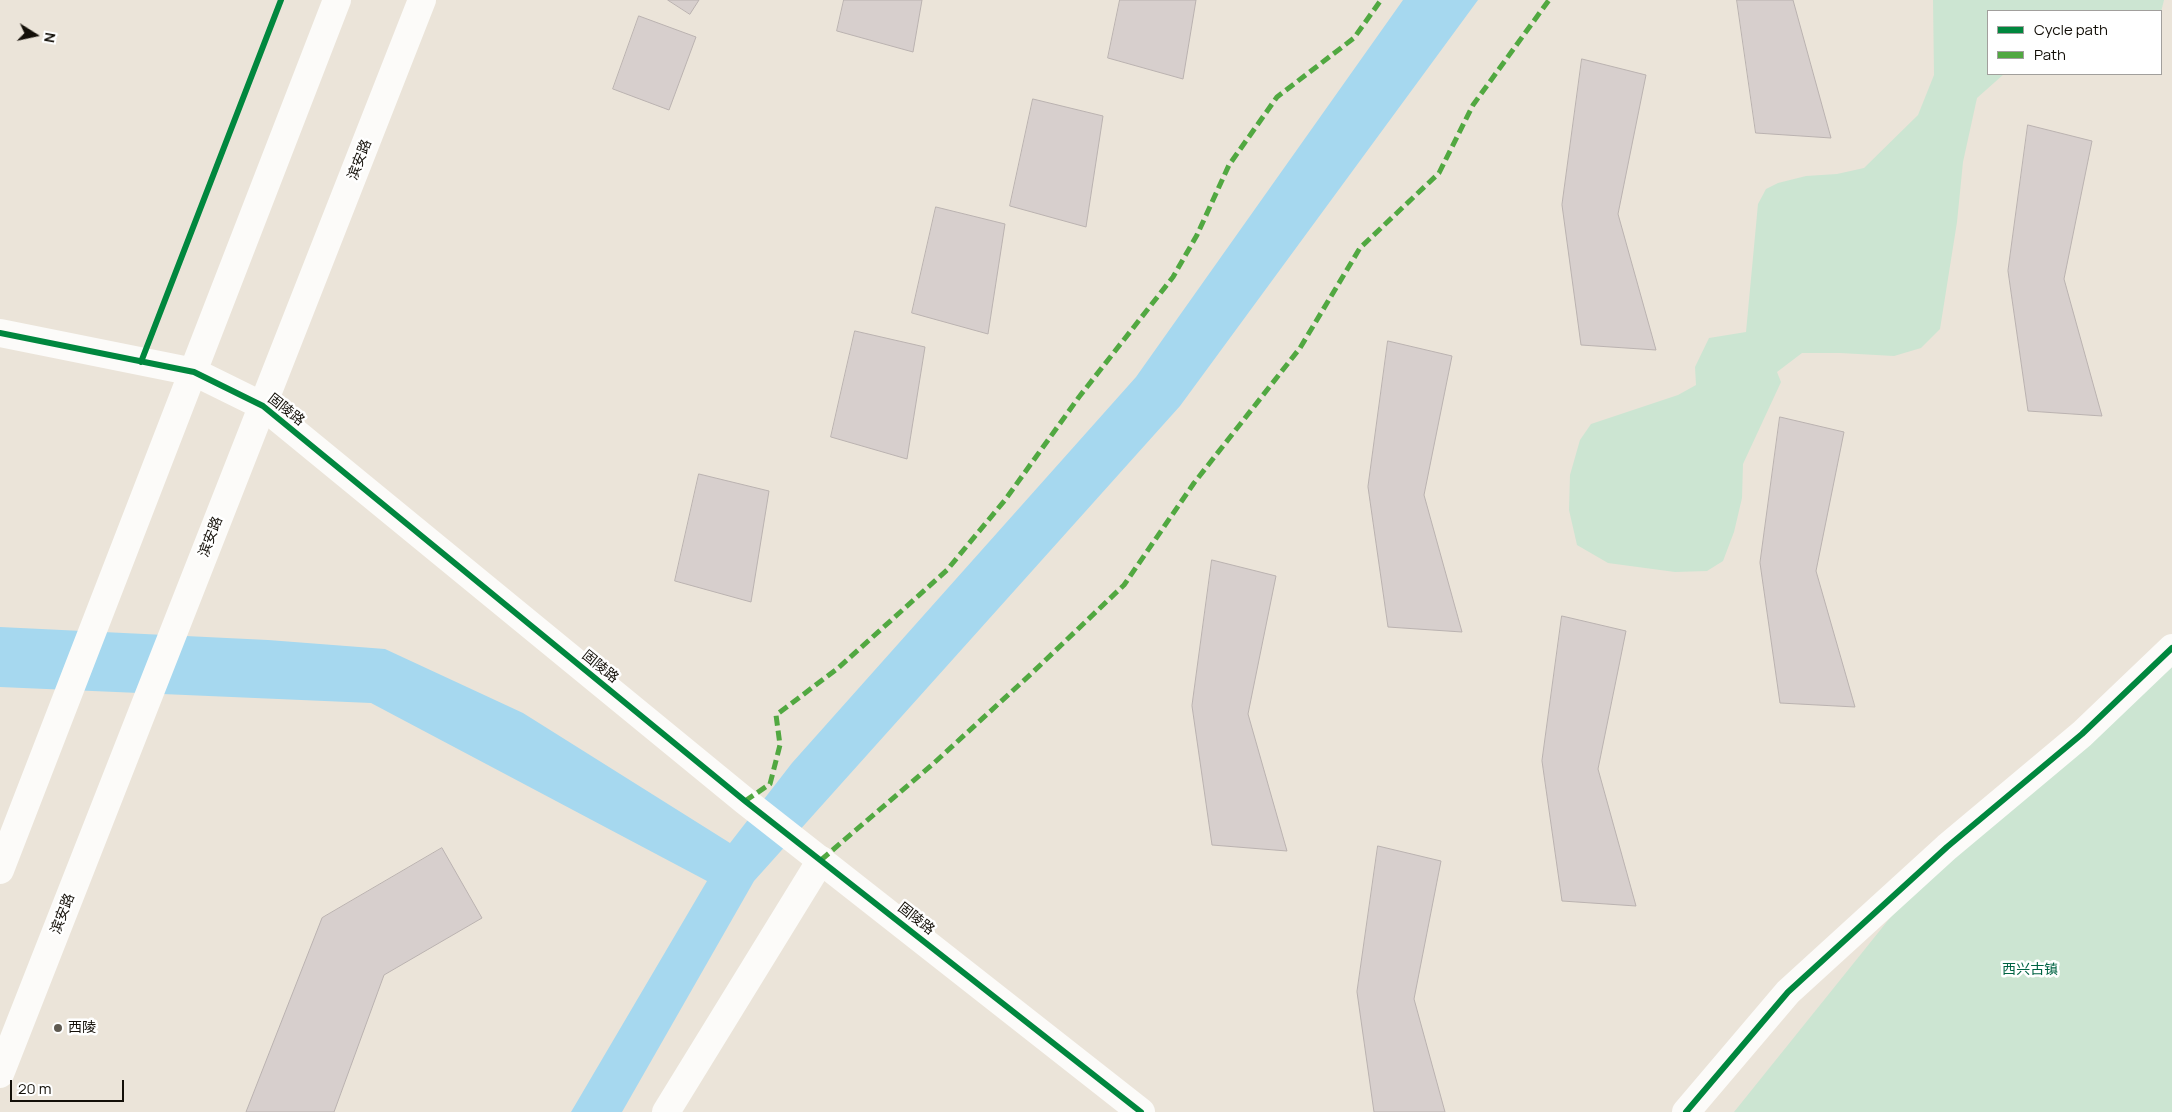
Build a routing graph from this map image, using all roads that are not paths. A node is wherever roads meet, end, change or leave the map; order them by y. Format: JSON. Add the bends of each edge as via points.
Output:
{"nodes":[{"id":1,"x":337,"y":0,"type":"edge"},
{"id":2,"x":422,"y":0,"type":"edge"},
{"id":3,"x":0,"y":333,"type":"edge"},
{"id":4,"x":194,"y":372,"type":"junction"},
{"id":5,"x":263,"y":406,"type":"junction"},
{"id":6,"x":2172,"y":648,"type":"edge"},
{"id":7,"x":820,"y":860,"type":"junction"},
{"id":8,"x":0,"y":870,"type":"edge"},
{"id":9,"x":0,"y":1074,"type":"edge"},
{"id":10,"x":666,"y":1112,"type":"edge"},
{"id":11,"x":1141,"y":1112,"type":"edge"},
{"id":12,"x":1686,"y":1112,"type":"edge"}],
"edges":[{"from":1,"to":4,"type":"street"},
{"from":2,"to":5,"type":"street","name":"滨安路"},
{"from":3,"to":4,"type":"street","name":"固陵路"},
{"from":4,"to":5,"type":"street","name":"固陵路"},
{"from":4,"to":8,"type":"street"},
{"from":5,"to":7,"type":"street","name":"固陵路"},
{"from":5,"to":9,"type":"street","name":"滨安路"},
{"from":6,"to":12,"type":"street","via":[[2082,734],[1947,847],[1788,992]]},
{"from":7,"to":10,"type":"street"},
{"from":7,"to":11,"type":"street","name":"固陵路"}]}
